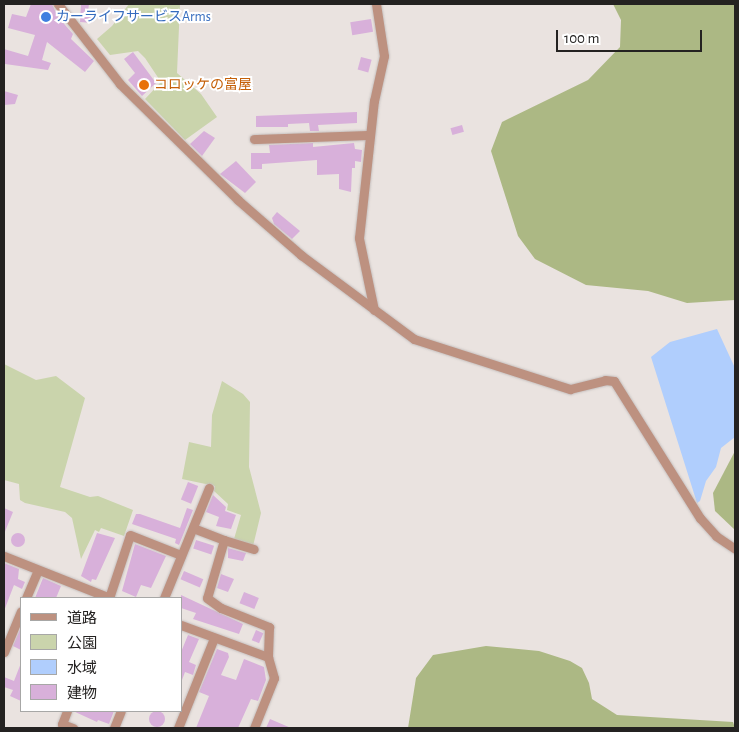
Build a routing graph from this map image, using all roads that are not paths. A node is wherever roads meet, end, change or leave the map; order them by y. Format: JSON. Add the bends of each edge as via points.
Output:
{"nodes":[{"id":1,"x":58,"y":4,"type":"edge"},
{"id":2,"x":376,"y":4,"type":"edge"},
{"id":3,"x":370,"y":135,"type":"junction"},
{"id":4,"x":254,"y":139,"type":"dead end"},
{"id":5,"x":374,"y":310,"type":"junction"},
{"id":6,"x":209,"y":488,"type":"dead end"},
{"id":7,"x":193,"y":528,"type":"junction"},
{"id":8,"x":224,"y":540,"type":"junction"},
{"id":9,"x":254,"y":549,"type":"dead end"},
{"id":10,"x":735,"y":549,"type":"edge"},
{"id":11,"x":181,"y":555,"type":"junction"},
{"id":12,"x":4,"y":556,"type":"edge"},
{"id":13,"x":38,"y":570,"type":"junction"},
{"id":14,"x":26,"y":597,"type":"edge"},
{"id":15,"x":106,"y":597,"type":"edge"},
{"id":16,"x":109,"y":597,"type":"edge"},
{"id":17,"x":164,"y":597,"type":"edge"},
{"id":18,"x":20,"y":612,"type":"edge"},
{"id":19,"x":182,"y":625,"type":"edge"},
{"id":20,"x":214,"y":638,"type":"junction"},
{"id":21,"x":4,"y":652,"type":"edge"},
{"id":22,"x":268,"y":657,"type":"junction"},
{"id":23,"x":67,"y":712,"type":"edge"},
{"id":24,"x":121,"y":712,"type":"edge"},
{"id":25,"x":73,"y":728,"type":"edge"},
{"id":26,"x":114,"y":728,"type":"edge"},
{"id":27,"x":178,"y":728,"type":"edge"},
{"id":28,"x":254,"y":728,"type":"edge"}],
"edges":[{"from":1,"to":5,"type":"street","via":[[120,84],[238,200],[301,255]]},
{"from":2,"to":3,"type":"street","via":[[384,56]]},
{"from":3,"to":4,"type":"street"},
{"from":3,"to":5,"type":"street","via":[[359,238]]},
{"from":5,"to":10,"type":"street","via":[[414,340],[570,389],[605,380],[614,381],[700,518],[716,536]]},
{"from":6,"to":7,"type":"street"},
{"from":7,"to":8,"type":"street"},
{"from":7,"to":11,"type":"street"},
{"from":8,"to":9,"type":"street"},
{"from":8,"to":22,"type":"street","via":[[207,598],[221,608],[269,626]]},
{"from":11,"to":16,"type":"street","via":[[130,535]]},
{"from":11,"to":17,"type":"street"},
{"from":12,"to":13,"type":"street"},
{"from":13,"to":14,"type":"street"},
{"from":13,"to":15,"type":"street"},
{"from":18,"to":21,"type":"street"},
{"from":19,"to":20,"type":"street"},
{"from":20,"to":22,"type":"street"},
{"from":20,"to":27,"type":"street"},
{"from":22,"to":28,"type":"street","via":[[274,678]]},
{"from":23,"to":25,"type":"street","via":[[62,724]]},
{"from":24,"to":26,"type":"street"}]}
